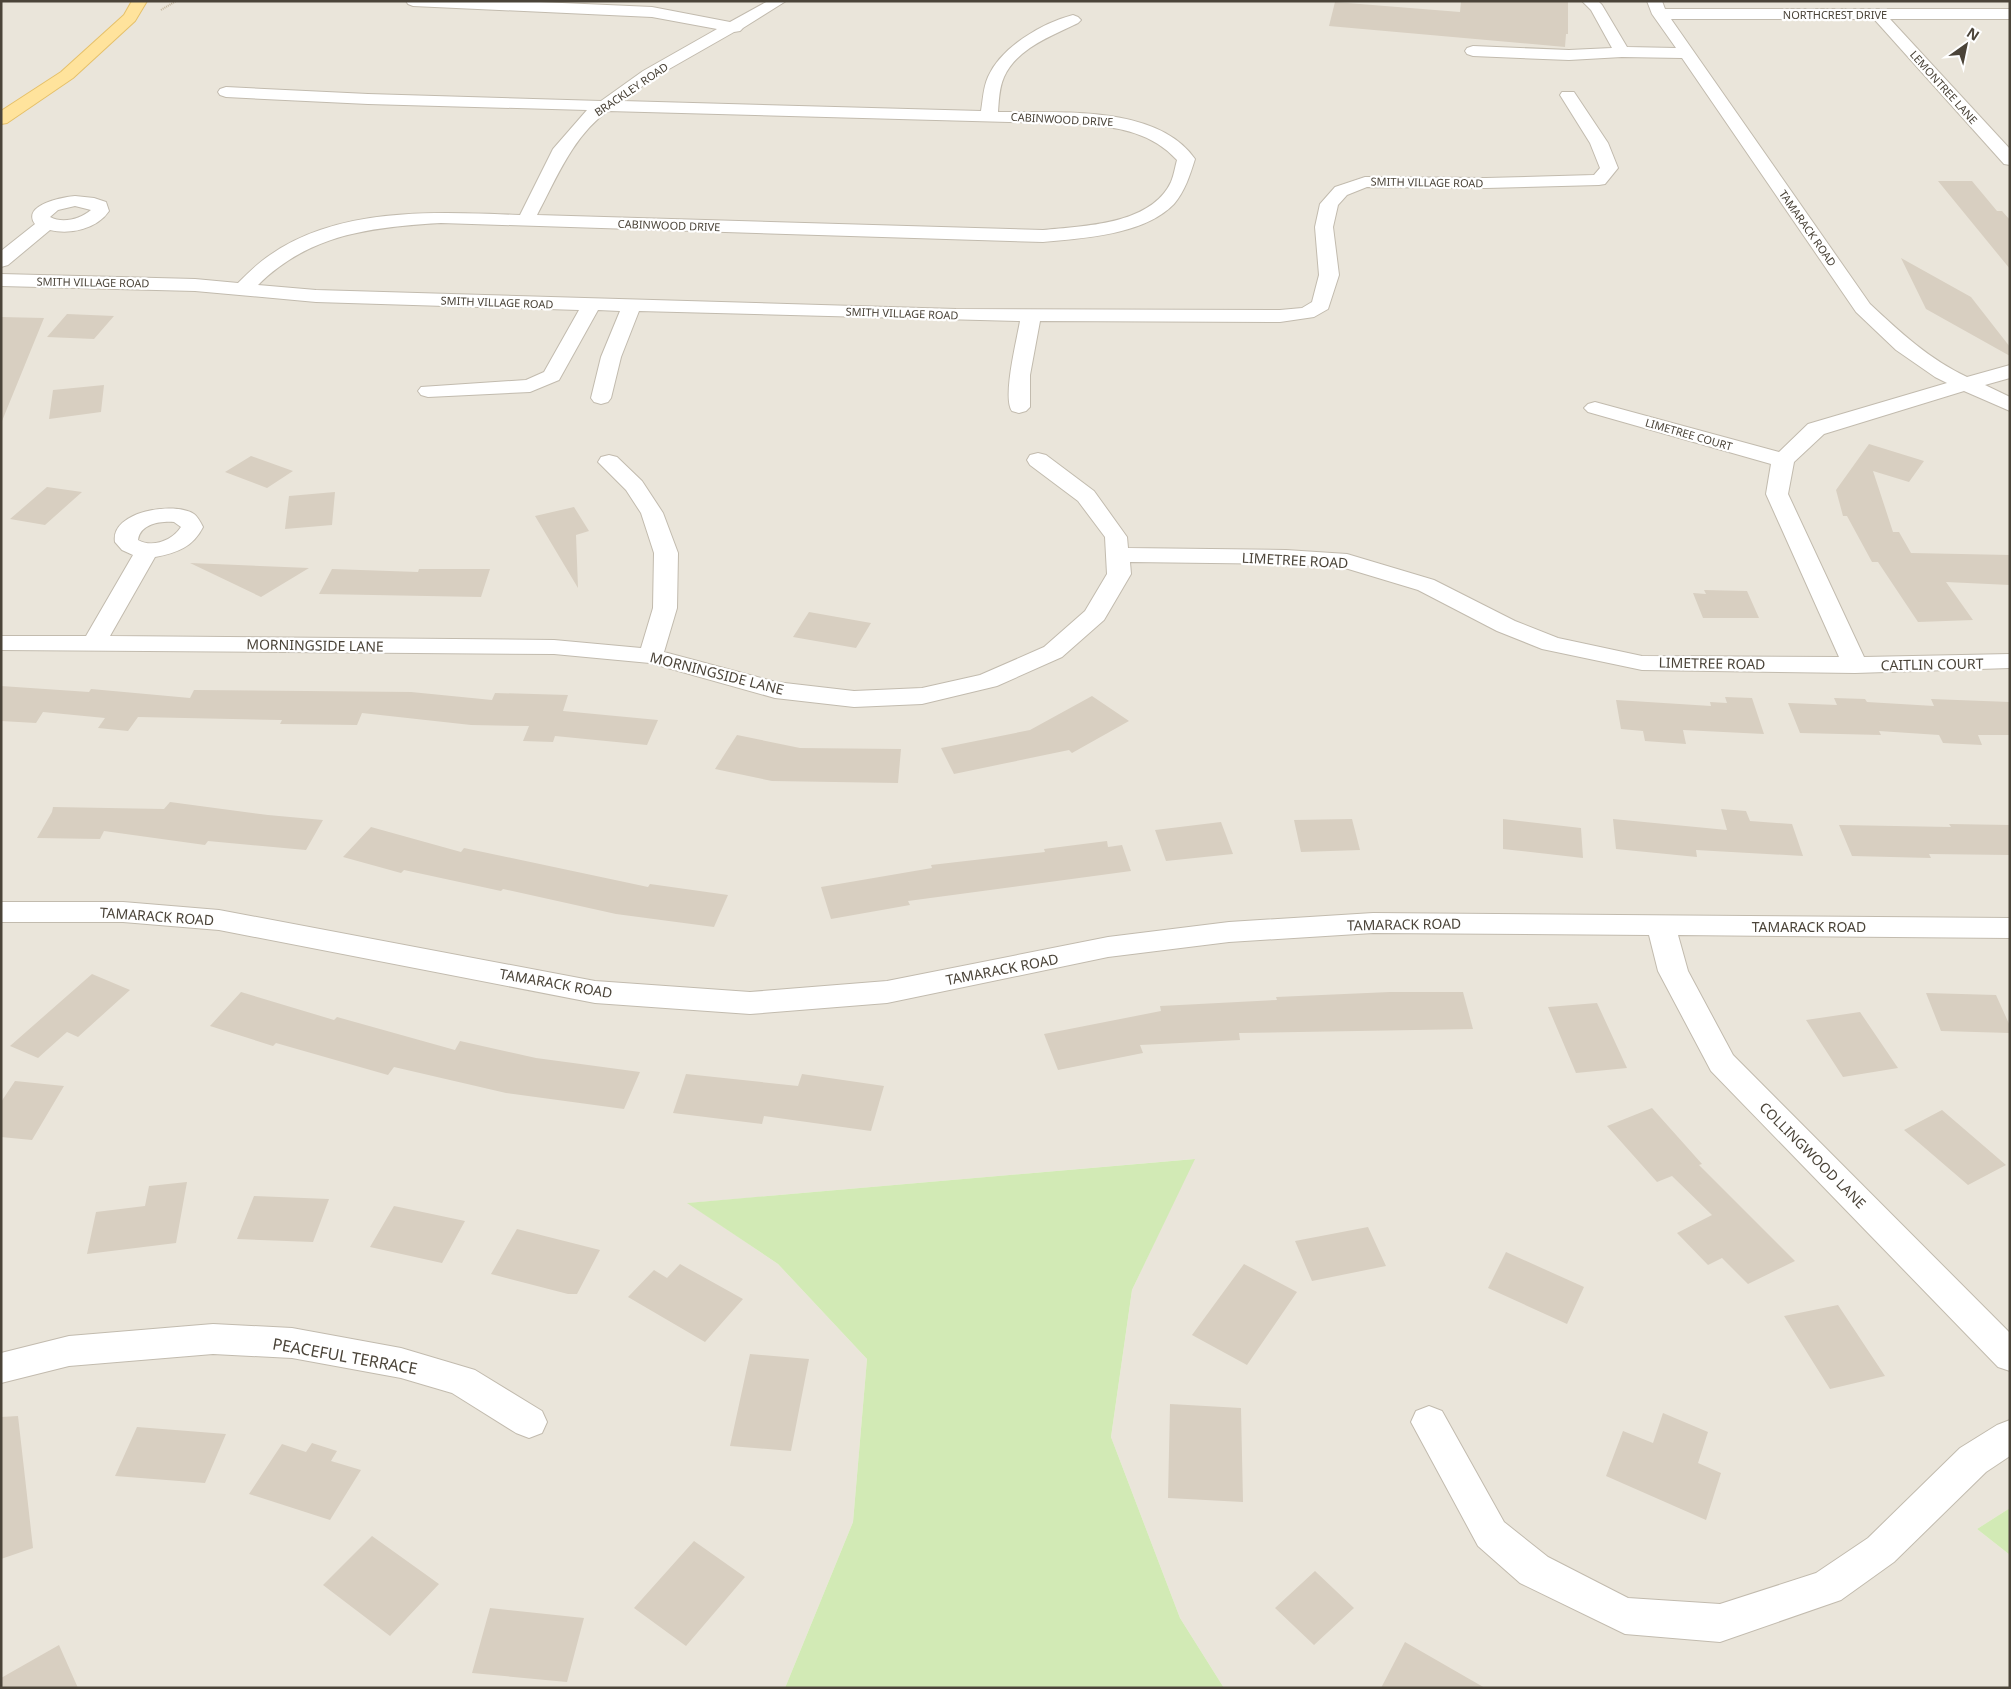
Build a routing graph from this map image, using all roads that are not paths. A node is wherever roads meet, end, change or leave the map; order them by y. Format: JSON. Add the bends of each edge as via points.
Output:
{"nodes":[{"id":1,"x":140,"y":1,"type":"edge"},
{"id":2,"x":413,"y":1,"type":"edge"},
{"id":3,"x":779,"y":1,"type":"edge"},
{"id":4,"x":1589,"y":1,"type":"edge"},
{"id":5,"x":559,"y":4,"type":"edge"},
{"id":6,"x":1657,"y":8,"type":"edge"},
{"id":7,"x":1878,"y":14,"type":"junction"},
{"id":8,"x":2010,"y":14,"type":"edge"},
{"id":9,"x":1073,"y":20,"type":"dead end"},
{"id":10,"x":735,"y":28,"type":"junction"},
{"id":11,"x":1473,"y":51,"type":"dead end"},
{"id":12,"x":1622,"y":52,"type":"junction"},
{"id":13,"x":1687,"y":53,"type":"junction"},
{"id":14,"x":226,"y":92,"type":"dead end"},
{"id":15,"x":1568,"y":95,"type":"dead end"},
{"id":16,"x":604,"y":106,"type":"junction"},
{"id":17,"x":989,"y":116,"type":"junction"},
{"id":18,"x":1,"y":119,"type":"edge"},
{"id":19,"x":2010,"y":160,"type":"edge"},
{"id":20,"x":526,"y":220,"type":"junction"},
{"id":21,"x":46,"y":223,"type":"dead end"},
{"id":22,"x":1,"y":261,"type":"edge"},
{"id":23,"x":1,"y":280,"type":"edge"},
{"id":24,"x":242,"y":290,"type":"junction"},
{"id":25,"x":592,"y":304,"type":"junction"},
{"id":26,"x":632,"y":305,"type":"junction"},
{"id":27,"x":1031,"y":315,"type":"junction"},
{"id":28,"x":2010,"y":371,"type":"edge"},
{"id":29,"x":1965,"y":384,"type":"junction"},
{"id":30,"x":428,"y":391,"type":"dead end"},
{"id":31,"x":601,"y":398,"type":"dead end"},
{"id":32,"x":2010,"y":405,"type":"edge"},
{"id":33,"x":1019,"y":407,"type":"dead end"},
{"id":34,"x":1595,"y":408,"type":"dead end"},
{"id":35,"x":1038,"y":460,"type":"dead end"},
{"id":36,"x":1783,"y":460,"type":"junction"},
{"id":37,"x":608,"y":462,"type":"dead end"},
{"id":38,"x":148,"y":550,"type":"dead end"},
{"id":39,"x":1118,"y":555,"type":"junction"},
{"id":40,"x":1,"y":643,"type":"edge"},
{"id":41,"x":94,"y":643,"type":"junction"},
{"id":42,"x":651,"y":656,"type":"junction"},
{"id":43,"x":2010,"y":661,"type":"edge"},
{"id":44,"x":1855,"y":665,"type":"junction"},
{"id":45,"x":1,"y":912,"type":"edge"},
{"id":46,"x":1661,"y":925,"type":"junction"},
{"id":47,"x":2010,"y":928,"type":"edge"},
{"id":48,"x":2010,"y":1356,"type":"edge"},
{"id":49,"x":1,"y":1368,"type":"edge"},
{"id":50,"x":529,"y":1422,"type":"dead end"},
{"id":51,"x":1429,"y":1422,"type":"dead end"},
{"id":52,"x":2010,"y":1436,"type":"edge"}],
"edges":[{"from":1,"to":18,"type":"main road","via":[[130,18],[67,75]]},
{"from":2,"to":5,"type":"street"},
{"from":3,"to":10,"type":"street","name":"BRACKLEY ROAD"},
{"from":4,"to":12,"type":"street","via":[[1597,8]]},
{"from":5,"to":10,"type":"street","via":[[652,12]]},
{"from":6,"to":7,"type":"street","name":"NORTHCREST DRIVE"},
{"from":6,"to":13,"type":"street","name":"TAMARACK ROAD"},
{"from":7,"to":8,"type":"street","name":"NORTHCREST DRIVE"},
{"from":7,"to":19,"type":"street","name":"LEMONTREE LANE"},
{"from":9,"to":17,"type":"street","via":[[1031,41],[1009,57],[996,77]]},
{"from":10,"to":16,"type":"street","name":"BRACKLEY ROAD","via":[[649,74]]},
{"from":11,"to":12,"type":"street","via":[[1569,55]]},
{"from":12,"to":13,"type":"street"},
{"from":13,"to":29,"type":"street","name":"TAMARACK ROAD","via":[[1863,308],[1902,346]]},
{"from":14,"to":16,"type":"street","name":"CABINWOOD DRIVE"},
{"from":15,"to":27,"type":"street","name":"SMITH VILLAGE ROAD","via":[[1599,143],[1609,168],[1599,180],[1365,182],[1340,191],[1329,204],[1324,227],[1329,274],[1326,292],[1321,305],[1307,313],[1280,316]]},
{"from":16,"to":17,"type":"street","name":"CABINWOOD DRIVE"},
{"from":16,"to":20,"type":"street","name":"BRACKLEY ROAD","via":[[590,116],[562,149]]},
{"from":17,"to":20,"type":"street","name":"CABINWOOD DRIVE","via":[[1121,123],[1163,137],[1178,149],[1186,159],[1184,176],[1168,202],[1140,220],[1106,230],[1043,236]]},
{"from":20,"to":24,"type":"street","name":"CABINWOOD DRIVE","via":[[393,220],[341,230],[278,257]]},
{"from":21,"to":22,"type":"street"},
{"from":23,"to":24,"type":"street","name":"SMITH VILLAGE ROAD","via":[[195,285]]},
{"from":24,"to":25,"type":"street","name":"SMITH VILLAGE ROAD","via":[[316,296]]},
{"from":25,"to":26,"type":"street","name":"SMITH VILLAGE ROAD"},
{"from":25,"to":30,"type":"street","via":[[552,376],[530,386]]},
{"from":26,"to":27,"type":"street","name":"SMITH VILLAGE ROAD"},
{"from":26,"to":31,"type":"street","via":[[611,357]]},
{"from":27,"to":33,"type":"street","via":[[1020,375]]},
{"from":28,"to":29,"type":"street"},
{"from":29,"to":32,"type":"street","name":"TAMARACK ROAD"},
{"from":29,"to":36,"type":"street","via":[[1816,429]]},
{"from":34,"to":36,"type":"street","name":"LIMETREE COURT"},
{"from":35,"to":39,"type":"street","name":"MORNINGSIDE LANE","via":[[1086,496],[1116,538]]},
{"from":36,"to":44,"type":"street","via":[[1777,494]]},
{"from":37,"to":42,"type":"street","via":[[634,486],[652,513],[666,553],[665,608]]},
{"from":38,"to":41,"type":"street"},
{"from":39,"to":42,"type":"street","name":"MORNINGSIDE LANE","via":[[1119,574],[1095,615],[1053,652],[988,681],[922,696],[854,700],[775,690]]},
{"from":39,"to":44,"type":"street","name":"LIMETREE ROAD","via":[[1347,561],[1426,585],[1506,626],[1551,644],[1642,663]]},
{"from":40,"to":41,"type":"street","name":"MORNINGSIDE LANE"},
{"from":41,"to":42,"type":"street","name":"MORNINGSIDE LANE","via":[[554,647]]},
{"from":43,"to":44,"type":"street","name":"CAITLIN COURT"},
{"from":45,"to":46,"type":"street","name":"TAMARACK ROAD","via":[[123,912],[219,920],[595,992],[750,1003],[887,992],[1108,948],[1228,932],[1373,923]]},
{"from":46,"to":47,"type":"street","name":"TAMARACK ROAD"},
{"from":46,"to":48,"type":"street","name":"COLLINGWOOD LANE","via":[[1673,971],[1722,1063]]},
{"from":49,"to":50,"type":"street","name":"PEACEFUL TERRACE","via":[[79,1350],[213,1339],[292,1343],[401,1363],[462,1382]]},
{"from":51,"to":52,"type":"street","via":[[1491,1534],[1534,1570],[1625,1616],[1720,1623],[1827,1586],[1881,1550],[1973,1460]]}]}
